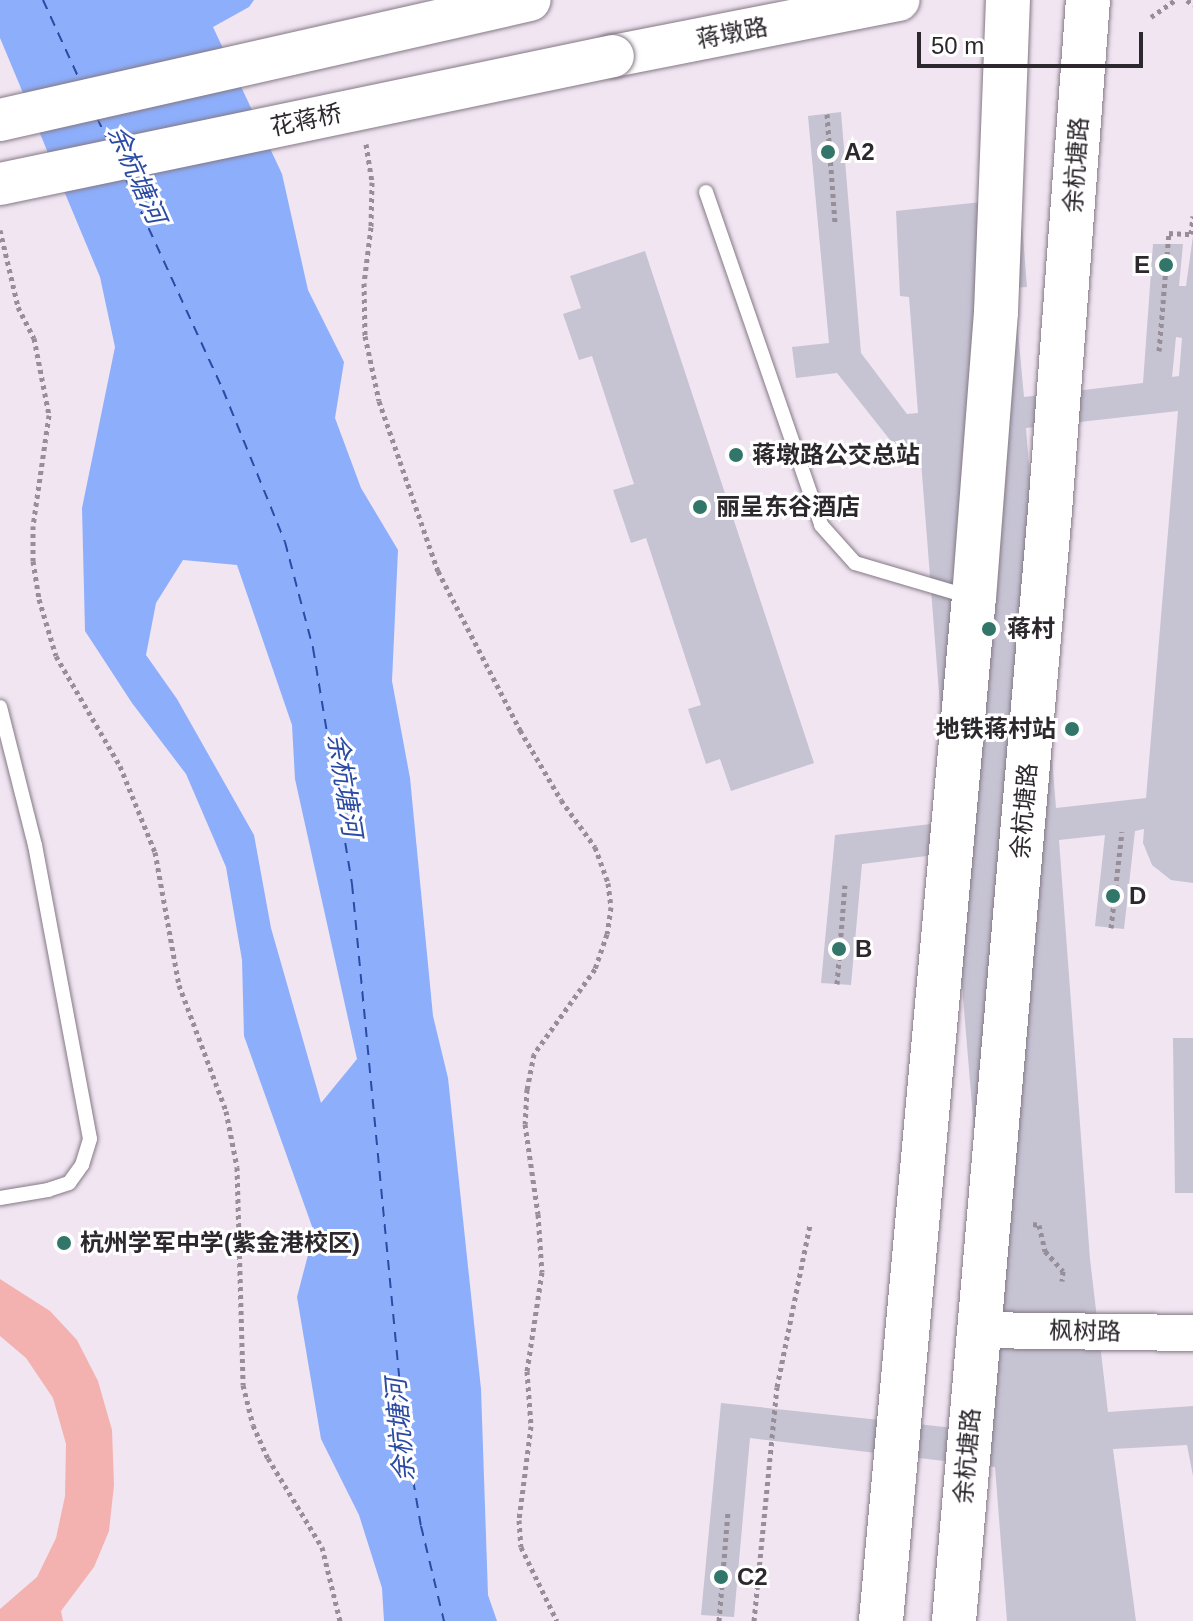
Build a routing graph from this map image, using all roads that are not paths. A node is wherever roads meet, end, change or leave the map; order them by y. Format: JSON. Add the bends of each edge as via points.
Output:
{"nodes":[{"id":1,"x":530,"y":0,"type":"edge"},
{"id":2,"x":899,"y":0,"type":"edge"},
{"id":3,"x":1008,"y":0,"type":"edge"},
{"id":4,"x":1088,"y":0,"type":"edge"},
{"id":5,"x":613,"y":56,"type":"joint"},
{"id":6,"x":0,"y":120,"type":"edge"},
{"id":7,"x":0,"y":184,"type":"edge"},
{"id":8,"x":706,"y":192,"type":"dead end"},
{"id":9,"x":974,"y":598,"type":"junction"},
{"id":10,"x":0,"y":707,"type":"edge"},
{"id":11,"x":0,"y":1198,"type":"edge"},
{"id":12,"x":977,"y":1330,"type":"junction"},
{"id":13,"x":1193,"y":1333,"type":"edge"},
{"id":14,"x":881,"y":1621,"type":"edge"},
{"id":15,"x":954,"y":1621,"type":"edge"}],
"edges":[{"from":1,"to":6,"type":"main road","bridge":true},
{"from":2,"to":5,"type":"main road","name":"蒋墩路"},
{"from":3,"to":9,"type":"main road","via":[[996,312]]},
{"from":4,"to":12,"type":"main road","name":"余杭塘路","via":[[1050,511]]},
{"from":5,"to":7,"type":"main road","name":"花蒋桥","bridge":true},
{"from":8,"to":9,"type":"lane","via":[[821,525],[855,563]]},
{"from":9,"to":14,"type":"main road"},
{"from":10,"to":11,"type":"lane","via":[[35,845],[90,1139],[69,1183]]},
{"from":12,"to":13,"type":"street","name":"枫树路"},
{"from":12,"to":15,"type":"main road","name":"余杭塘路"}]}
